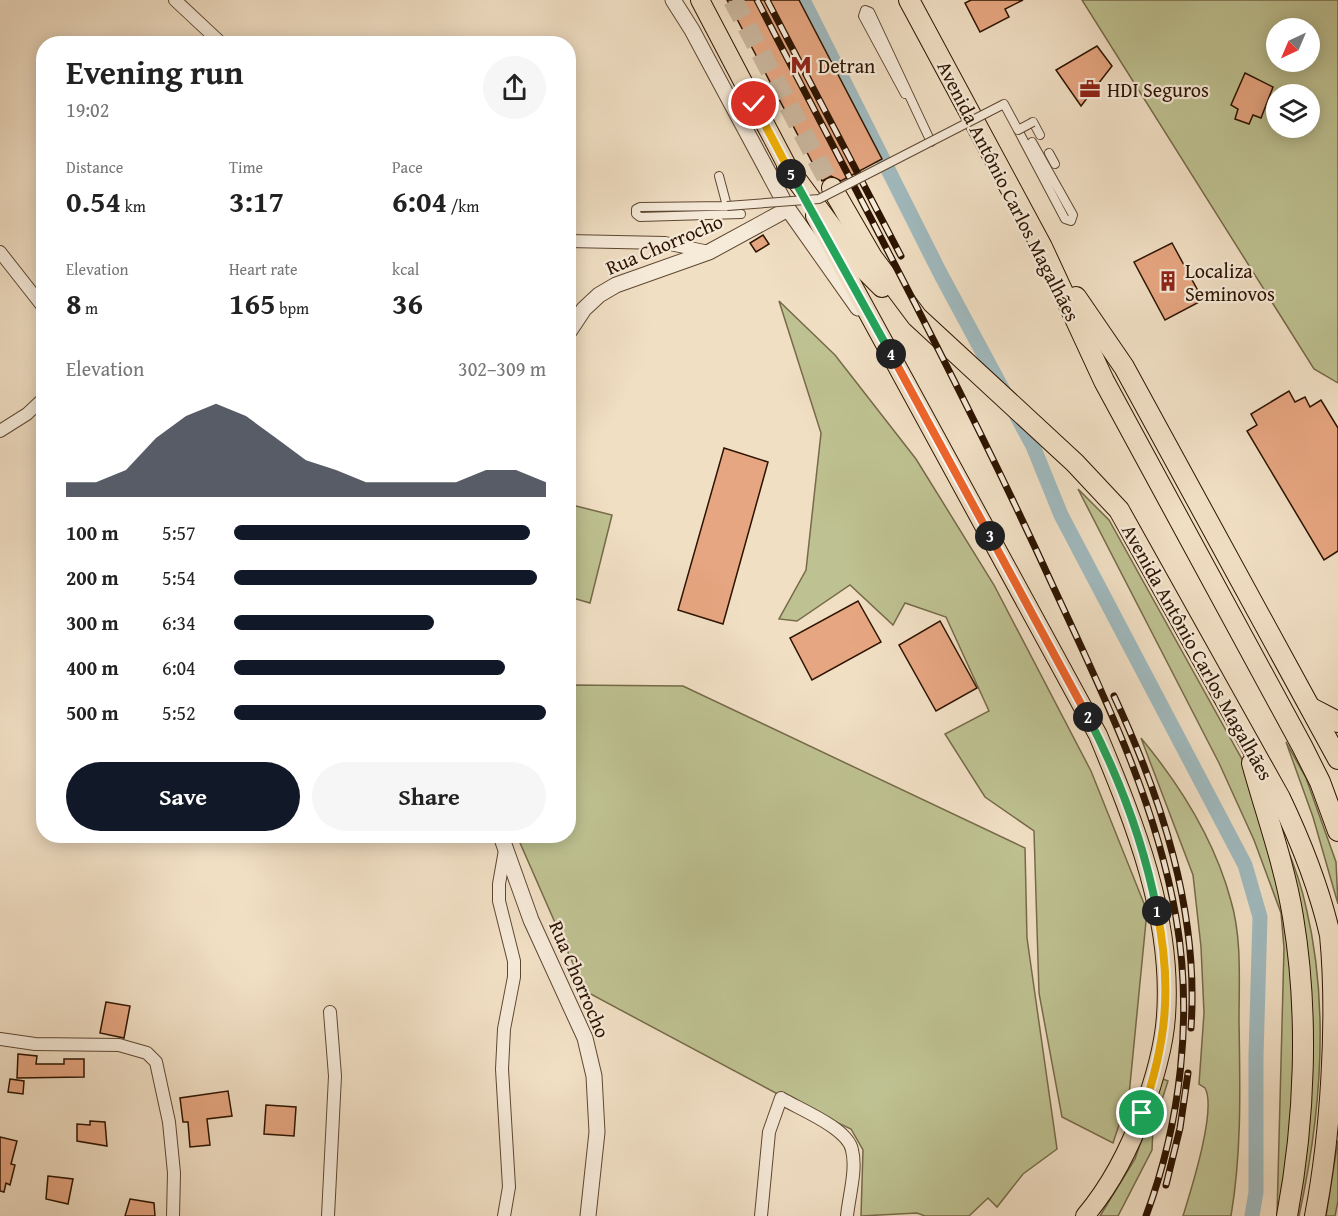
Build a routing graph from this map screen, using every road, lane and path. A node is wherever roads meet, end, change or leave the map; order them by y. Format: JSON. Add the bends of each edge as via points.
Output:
{"nodes":[{"id":1,"x":175,"y":0,"type":"edge"},
{"id":2,"x":673,"y":0,"type":"edge"},
{"id":3,"x":700,"y":0,"type":"edge"},
{"id":4,"x":909,"y":0,"type":"edge"},
{"id":5,"x":213,"y":36,"type":"edge"},
{"id":6,"x":905,"y":94,"type":"dead end"},
{"id":7,"x":1018,"y":130,"type":"junction"},
{"id":8,"x":1040,"y":135,"type":"dead end"},
{"id":9,"x":931,"y":142,"type":"junction"},
{"id":10,"x":1032,"y":142,"type":"dead end"},
{"id":11,"x":1049,"y":153,"type":"dead end"},
{"id":12,"x":1055,"y":164,"type":"dead end"},
{"id":13,"x":788,"y":167,"type":"junction"},
{"id":14,"x":719,"y":176,"type":"dead end"},
{"id":15,"x":832,"y":188,"type":"tunnel mouth"},
{"id":16,"x":727,"y":206,"type":"junction"},
{"id":17,"x":788,"y":209,"type":"junction"},
{"id":18,"x":741,"y":214,"type":"dead end"},
{"id":19,"x":576,"y":241,"type":"edge"},
{"id":20,"x":1042,"y":247,"type":"junction"},
{"id":21,"x":0,"y":252,"type":"edge"},
{"id":22,"x":709,"y":252,"type":"junction"},
{"id":23,"x":36,"y":299,"type":"edge"},
{"id":24,"x":917,"y":317,"type":"junction"},
{"id":25,"x":576,"y":321,"type":"edge"},
{"id":26,"x":891,"y":354,"type":"junction"},
{"id":27,"x":36,"y":406,"type":"edge"},
{"id":28,"x":0,"y":431,"type":"edge"},
{"id":29,"x":1322,"y":720,"type":"edge"},
{"id":30,"x":1243,"y":731,"type":"junction"},
{"id":31,"x":1338,"y":746,"type":"edge"},
{"id":32,"x":1338,"y":759,"type":"edge"},
{"id":33,"x":1338,"y":766,"type":"edge"},
{"id":34,"x":1338,"y":831,"type":"edge"},
{"id":35,"x":503,"y":843,"type":"edge"},
{"id":36,"x":330,"y":1012,"type":"dead end"},
{"id":37,"x":0,"y":1039,"type":"edge"},
{"id":38,"x":173,"y":1216,"type":"edge"},
{"id":39,"x":328,"y":1216,"type":"edge"},
{"id":40,"x":504,"y":1216,"type":"edge"},
{"id":41,"x":588,"y":1216,"type":"edge"},
{"id":42,"x":761,"y":1216,"type":"edge"},
{"id":43,"x":847,"y":1216,"type":"edge"},
{"id":44,"x":1085,"y":1216,"type":"edge"},
{"id":45,"x":1287,"y":1216,"type":"edge"},
{"id":46,"x":1316,"y":1216,"type":"edge"}],
"edges":[{"from":1,"to":5,"type":"street"},
{"from":2,"to":17,"type":"street"},
{"from":3,"to":13,"type":"main road"},
{"from":4,"to":20,"type":"highway","name":"Avenida Antônio Carlos Magalhães"},
{"from":6,"to":9,"type":"street","via":[[862,16],[865,10],[870,12]]},
{"from":7,"to":8,"type":"street","bridge":true,"via":[[1033,122]]},
{"from":7,"to":9,"type":"street","bridge":true,"via":[[1004,104]]},
{"from":7,"to":10,"type":"street","via":[[1065,219],[1071,221],[1072,215]]},
{"from":9,"to":16,"type":"street","bridge":true,"via":[[819,199]]},
{"from":11,"to":12,"type":"street"},
{"from":13,"to":24,"type":"highway","via":[[859,264]]},
{"from":13,"to":26,"type":"main road"},
{"from":14,"to":16,"type":"street"},
{"from":15,"to":24,"type":"highway","name":"Avenida Antônio Carlos Magalhães","via":[[872,257]]},
{"from":16,"to":18,"type":"street","via":[[640,207],[635,212],[640,217]]},
{"from":17,"to":22,"type":"street","name":"Rua Chorrocho"},
{"from":17,"to":26,"type":"street"},
{"from":19,"to":22,"type":"street","via":[[665,243]]},
{"from":20,"to":29,"type":"highway","via":[[1124,367]]},
{"from":20,"to":34,"type":"highway","name":"Avenida Antônio Carlos Magalhães","via":[[1104,381],[1320,782]]},
{"from":21,"to":23,"type":"street"},
{"from":22,"to":25,"type":"street","name":"Rua Chorrocho","via":[[616,285],[599,295]]},
{"from":24,"to":30,"type":"highway","name":"Avenida Antônio Carlos Magalhães","via":[[1075,463],[1119,510]]},
{"from":26,"to":44,"type":"main road","via":[[1098,735],[1127,805],[1155,900],[1166,974],[1166,1017],[1160,1052],[1132,1141],[1118,1170]]},
{"from":27,"to":28,"type":"street"},
{"from":29,"to":31,"type":"highway"},
{"from":29,"to":32,"type":"highway"},
{"from":29,"to":33,"type":"highway"},
{"from":30,"to":45,"type":"highway","via":[[1293,915],[1302,1022],[1302,1087]]},
{"from":30,"to":46,"type":"highway","name":"Avenida Antônio Carlos Magalhães","via":[[1298,836],[1330,936],[1337,1012],[1336,1055]]},
{"from":35,"to":40,"type":"street","via":[[499,902],[514,961],[502,1069],[509,1188]]},
{"from":35,"to":41,"type":"street","name":"Rua Chorrocho","via":[[531,920],[585,1038],[594,1076],[597,1132]]},
{"from":36,"to":39,"type":"street","via":[[335,1076]]},
{"from":37,"to":38,"type":"street","via":[[35,1044],[119,1045],[147,1053],[156,1062],[169,1122]]},
{"from":42,"to":43,"type":"street","via":[[769,1132],[781,1098],[839,1131],[850,1143],[853,1159]]}]}
